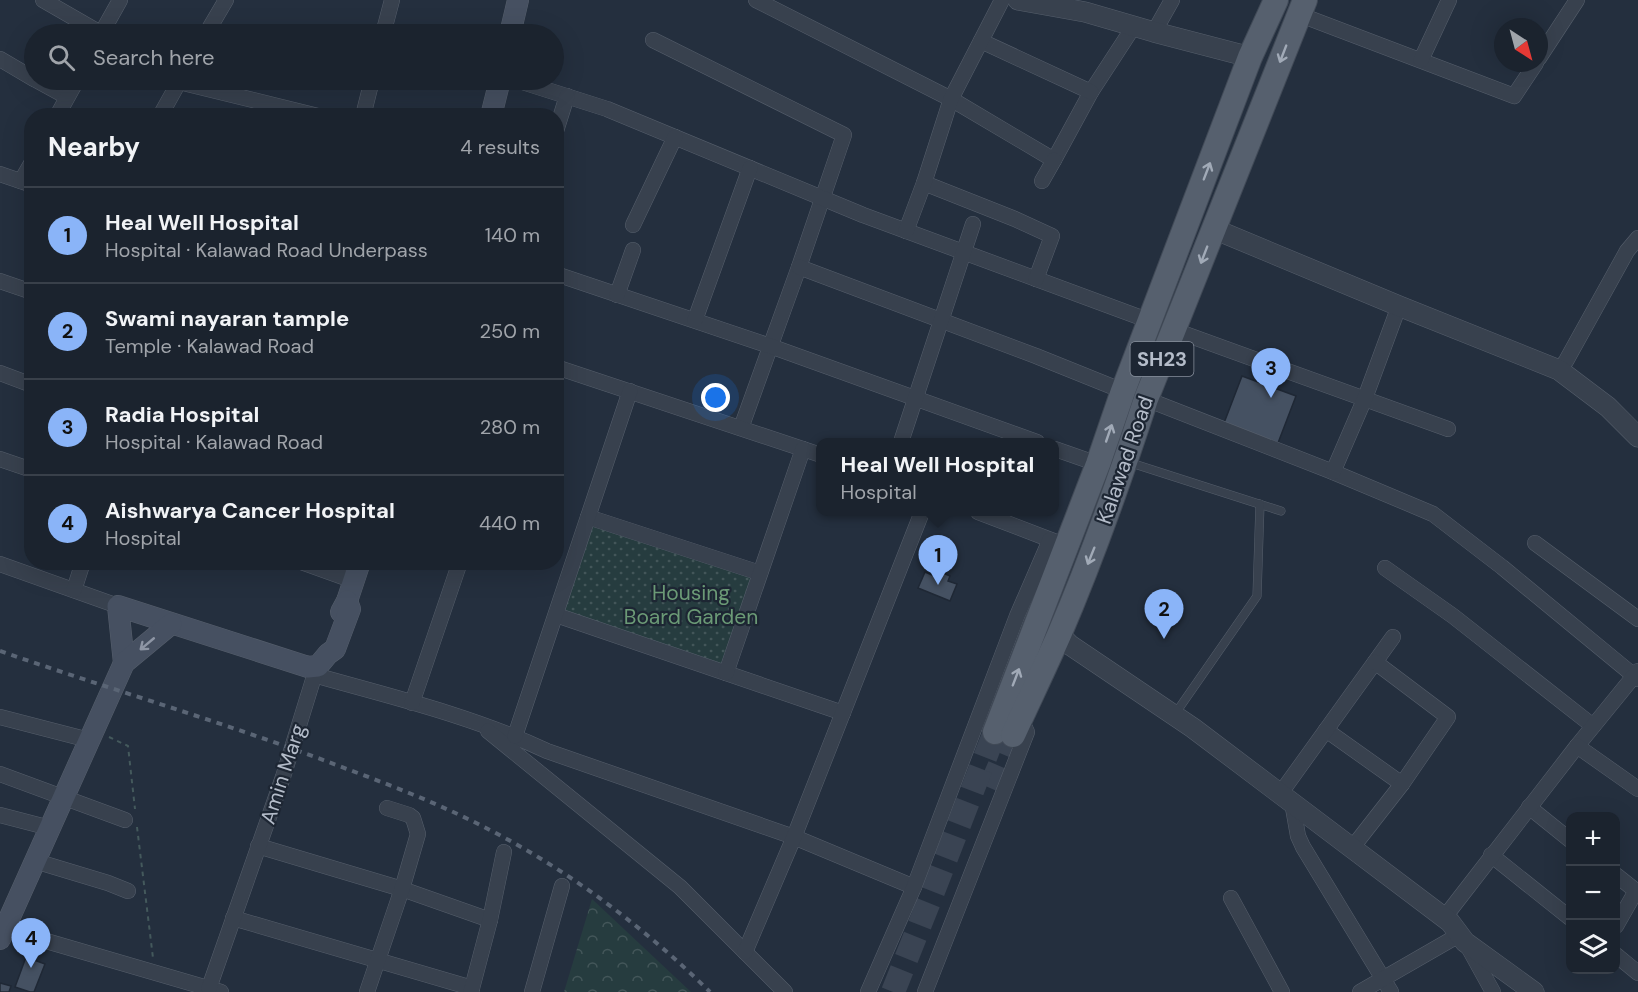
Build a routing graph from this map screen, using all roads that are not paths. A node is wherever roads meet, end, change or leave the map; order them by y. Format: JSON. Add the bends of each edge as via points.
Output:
{"nodes":[{"id":1,"x":43,"y":0,"type":"edge"},
{"id":2,"x":120,"y":0,"type":"edge"},
{"id":3,"x":226,"y":0,"type":"edge"},
{"id":4,"x":392,"y":0,"type":"edge"},
{"id":5,"x":519,"y":0,"type":"edge"},
{"id":6,"x":756,"y":0,"type":"edge"},
{"id":7,"x":1002,"y":0,"type":"edge"},
{"id":8,"x":1018,"y":0,"type":"edge"},
{"id":9,"x":1172,"y":0,"type":"edge"},
{"id":10,"x":1276,"y":0,"type":"edge"},
{"id":11,"x":1449,"y":0,"type":"edge"},
{"id":12,"x":1577,"y":0,"type":"edge"},
{"id":13,"x":1075,"y":5,"type":"edge"},
{"id":14,"x":1302,"y":7,"type":"edge"},
{"id":15,"x":85,"y":24,"type":"edge"},
{"id":16,"x":107,"y":24,"type":"edge"},
{"id":17,"x":212,"y":24,"type":"edge"},
{"id":18,"x":386,"y":24,"type":"edge"},
{"id":19,"x":513,"y":24,"type":"edge"},
{"id":20,"x":1134,"y":26,"type":"junction"},
{"id":21,"x":1154,"y":32,"type":"junction"},
{"id":22,"x":653,"y":40,"type":"dead end"},
{"id":23,"x":981,"y":41,"type":"junction"},
{"id":24,"x":1548,"y":44,"type":"edge"},
{"id":25,"x":1250,"y":57,"type":"junction"},
{"id":26,"x":0,"y":59,"type":"edge"},
{"id":27,"x":1421,"y":60,"type":"junction"},
{"id":28,"x":1530,"y":72,"type":"edge"},
{"id":29,"x":24,"y":73,"type":"edge"},
{"id":30,"x":55,"y":90,"type":"edge"},
{"id":31,"x":72,"y":90,"type":"edge"},
{"id":32,"x":175,"y":90,"type":"edge"},
{"id":33,"x":215,"y":90,"type":"edge"},
{"id":34,"x":370,"y":90,"type":"edge"},
{"id":35,"x":498,"y":90,"type":"edge"},
{"id":36,"x":548,"y":90,"type":"edge"},
{"id":37,"x":1091,"y":93,"type":"junction"},
{"id":38,"x":567,"y":96,"type":"junction"},
{"id":39,"x":68,"y":97,"type":"junction"},
{"id":40,"x":951,"y":99,"type":"junction"},
{"id":41,"x":62,"y":108,"type":"edge"},
{"id":42,"x":165,"y":108,"type":"edge"},
{"id":43,"x":285,"y":108,"type":"edge"},
{"id":44,"x":365,"y":108,"type":"edge"},
{"id":45,"x":493,"y":108,"type":"edge"},
{"id":46,"x":563,"y":108,"type":"edge"},
{"id":47,"x":675,"y":137,"type":"junction"},
{"id":48,"x":1054,"y":160,"type":"junction"},
{"id":49,"x":750,"y":168,"type":"junction"},
{"id":50,"x":0,"y":174,"type":"edge"},
{"id":51,"x":1042,"y":181,"type":"dead end"},
{"id":52,"x":24,"y":182,"type":"edge"},
{"id":53,"x":924,"y":183,"type":"junction"},
{"id":54,"x":822,"y":198,"type":"junction"},
{"id":55,"x":973,"y":224,"type":"dead end"},
{"id":56,"x":633,"y":225,"type":"dead end"},
{"id":57,"x":1214,"y":229,"type":"junction"},
{"id":58,"x":906,"y":231,"type":"junction"},
{"id":59,"x":1638,"y":238,"type":"edge"},
{"id":60,"x":633,"y":250,"type":"dead end"},
{"id":61,"x":963,"y":252,"type":"junction"},
{"id":62,"x":1632,"y":255,"type":"edge"},
{"id":63,"x":799,"y":267,"type":"junction"},
{"id":64,"x":564,"y":277,"type":"edge"},
{"id":65,"x":1036,"y":279,"type":"junction"},
{"id":66,"x":0,"y":281,"type":"edge"},
{"id":67,"x":24,"y":289,"type":"edge"},
{"id":68,"x":617,"y":295,"type":"junction"},
{"id":69,"x":1399,"y":306,"type":"junction"},
{"id":70,"x":695,"y":320,"type":"junction"},
{"id":71,"x":940,"y":320,"type":"junction"},
{"id":72,"x":1150,"y":321,"type":"junction"},
{"id":73,"x":1174,"y":330,"type":"junction"},
{"id":74,"x":771,"y":346,"type":"junction"},
{"id":75,"x":564,"y":370,"type":"edge"},
{"id":76,"x":1559,"y":370,"type":"junction"},
{"id":77,"x":0,"y":373,"type":"edge"},
{"id":78,"x":24,"y":382,"type":"edge"},
{"id":79,"x":630,"y":392,"type":"junction"},
{"id":80,"x":1123,"y":392,"type":"junction"},
{"id":81,"x":916,"y":398,"type":"junction"},
{"id":82,"x":1365,"y":398,"type":"junction"},
{"id":83,"x":1146,"y":399,"type":"junction"},
{"id":84,"x":741,"y":428,"type":"junction"},
{"id":85,"x":1448,"y":429,"type":"dead end"},
{"id":86,"x":1638,"y":436,"type":"edge"},
{"id":87,"x":902,"y":438,"type":"edge"},
{"id":88,"x":1026,"y":438,"type":"edge"},
{"id":89,"x":803,"y":449,"type":"junction"},
{"id":90,"x":1059,"y":450,"type":"edge"},
{"id":91,"x":816,"y":453,"type":"edge"},
{"id":92,"x":0,"y":459,"type":"edge"},
{"id":93,"x":1126,"y":461,"type":"junction"},
{"id":94,"x":1098,"y":464,"type":"junction"},
{"id":95,"x":24,"y":467,"type":"edge"},
{"id":96,"x":1333,"y":472,"type":"junction"},
{"id":97,"x":1260,"y":504,"type":"junction"},
{"id":98,"x":1281,"y":511,"type":"dead end"},
{"id":99,"x":920,"y":516,"type":"edge"},
{"id":100,"x":988,"y":516,"type":"edge"},
{"id":101,"x":588,"y":517,"type":"junction"},
{"id":102,"x":1058,"y":543,"type":"junction"},
{"id":103,"x":1534,"y":543,"type":"dead end"},
{"id":104,"x":0,"y":564,"type":"edge"},
{"id":105,"x":1385,"y":568,"type":"dead end"},
{"id":106,"x":80,"y":570,"type":"edge"},
{"id":107,"x":457,"y":570,"type":"edge"},
{"id":108,"x":357,"y":572,"type":"edge"},
{"id":109,"x":760,"y":573,"type":"junction"},
{"id":110,"x":74,"y":590,"type":"junction"},
{"id":111,"x":118,"y":606,"type":"junction"},
{"id":112,"x":556,"y":615,"type":"junction"},
{"id":113,"x":1638,"y":619,"type":"edge"},
{"id":114,"x":171,"y":624,"type":"junction"},
{"id":115,"x":1059,"y":634,"type":"junction"},
{"id":116,"x":1393,"y":637,"type":"dead end"},
{"id":117,"x":1375,"y":662,"type":"junction"},
{"id":118,"x":124,"y":663,"type":"junction"},
{"id":119,"x":320,"y":665,"type":"junction"},
{"id":120,"x":726,"y":673,"type":"junction"},
{"id":121,"x":1637,"y":675,"type":"edge"},
{"id":122,"x":412,"y":703,"type":"junction"},
{"id":123,"x":843,"y":713,"type":"junction"},
{"id":124,"x":1175,"y":715,"type":"junction"},
{"id":125,"x":0,"y":717,"type":"edge"},
{"id":126,"x":477,"y":722,"type":"junction"},
{"id":127,"x":1593,"y":726,"type":"junction"},
{"id":128,"x":1009,"y":728,"type":"junction"},
{"id":129,"x":1326,"y":730,"type":"junction"},
{"id":130,"x":92,"y":735,"type":"junction"},
{"id":131,"x":516,"y":736,"type":"junction"},
{"id":132,"x":1577,"y":746,"type":"junction"},
{"id":133,"x":0,"y":774,"type":"edge"},
{"id":134,"x":1402,"y":784,"type":"junction"},
{"id":135,"x":1638,"y":789,"type":"edge"},
{"id":136,"x":63,"y":797,"type":"junction"},
{"id":137,"x":1286,"y":798,"type":"junction"},
{"id":138,"x":1529,"y":807,"type":"junction"},
{"id":139,"x":387,"y":808,"type":"dead end"},
{"id":140,"x":0,"y":815,"type":"edge"},
{"id":141,"x":133,"y":820,"type":"road end"},
{"id":142,"x":50,"y":828,"type":"junction"},
{"id":143,"x":794,"y":837,"type":"junction"},
{"id":144,"x":1566,"y":837,"type":"edge"},
{"id":145,"x":258,"y":846,"type":"junction"},
{"id":146,"x":1352,"y":848,"type":"junction"},
{"id":147,"x":504,"y":852,"type":"dead end"},
{"id":148,"x":1491,"y":855,"type":"junction"},
{"id":149,"x":35,"y":861,"type":"junction"},
{"id":150,"x":1620,"y":878,"type":"edge"},
{"id":151,"x":562,"y":886,"type":"dead end"},
{"id":152,"x":914,"y":887,"type":"junction"},
{"id":153,"x":402,"y":890,"type":"junction"},
{"id":154,"x":128,"y":891,"type":"dead end"},
{"id":155,"x":1231,"y":898,"type":"dead end"},
{"id":156,"x":1566,"y":915,"type":"edge"},
{"id":157,"x":233,"y":918,"type":"junction"},
{"id":158,"x":1444,"y":918,"type":"junction"},
{"id":159,"x":1620,"y":919,"type":"edge"},
{"id":160,"x":490,"y":920,"type":"junction"},
{"id":161,"x":2,"y":934,"type":"edge"},
{"id":162,"x":1462,"y":938,"type":"junction"},
{"id":163,"x":745,"y":952,"type":"junction"},
{"id":164,"x":1620,"y":958,"type":"edge"},
{"id":165,"x":378,"y":961,"type":"junction"},
{"id":166,"x":1638,"y":973,"type":"edge"},
{"id":167,"x":1387,"y":986,"type":"edge"},
{"id":168,"x":215,"y":990,"type":"edge"},
{"id":169,"x":472,"y":990,"type":"edge"},
{"id":170,"x":367,"y":992,"type":"edge"},
{"id":171,"x":532,"y":992,"type":"edge"},
{"id":172,"x":785,"y":992,"type":"edge"},
{"id":173,"x":868,"y":992,"type":"edge"},
{"id":174,"x":925,"y":992,"type":"edge"},
{"id":175,"x":1282,"y":992,"type":"edge"},
{"id":176,"x":1360,"y":992,"type":"edge"},
{"id":177,"x":1493,"y":992,"type":"edge"},
{"id":178,"x":1534,"y":992,"type":"edge"}],
"edges":[{"from":1,"to":15,"type":"street"},
{"from":2,"to":16,"type":"street"},
{"from":3,"to":17,"type":"street"},
{"from":4,"to":18,"type":"street"},
{"from":5,"to":19,"type":"main road"},
{"from":6,"to":40,"type":"street"},
{"from":7,"to":23,"type":"street"},
{"from":8,"to":13,"type":"street"},
{"from":9,"to":21,"type":"street"},
{"from":10,"to":25,"type":"main road","name":"Kalawad Road","number":"SH23"},
{"from":11,"to":27,"type":"street"},
{"from":12,"to":24,"type":"street"},
{"from":13,"to":20,"type":"street"},
{"from":14,"to":27,"type":"street"},
{"from":14,"to":57,"type":"main road","name":"Kalawad Road","number":"SH23","one_way":true},
{"from":20,"to":21,"type":"street"},
{"from":20,"to":37,"type":"street"},
{"from":21,"to":25,"type":"street"},
{"from":22,"to":54,"type":"street","via":[[844,135]]},
{"from":23,"to":37,"type":"street"},
{"from":23,"to":40,"type":"street"},
{"from":72,"to":25,"type":"main road","name":"Kalawad Road","number":"SH23","one_way":true},
{"from":26,"to":29,"type":"street"},
{"from":27,"to":28,"type":"street","via":[[1514,96]]},
{"from":30,"to":39,"type":"street"},
{"from":31,"to":39,"type":"street"},
{"from":32,"to":42,"type":"street"},
{"from":33,"to":43,"type":"street"},
{"from":34,"to":44,"type":"street"},
{"from":35,"to":45,"type":"main road"},
{"from":36,"to":38,"type":"street"},
{"from":37,"to":48,"type":"street"},
{"from":38,"to":46,"type":"street"},
{"from":38,"to":47,"type":"street"},
{"from":39,"to":41,"type":"street"},
{"from":40,"to":48,"type":"street"},
{"from":40,"to":53,"type":"street"},
{"from":47,"to":49,"type":"street"},
{"from":47,"to":56,"type":"street"},
{"from":48,"to":51,"type":"street"},
{"from":49,"to":54,"type":"street"},
{"from":49,"to":70,"type":"street"},
{"from":50,"to":52,"type":"street"},
{"from":53,"to":58,"type":"street"},
{"from":53,"to":65,"type":"street","via":[[1052,236]]},
{"from":54,"to":58,"type":"street"},
{"from":54,"to":63,"type":"street"},
{"from":55,"to":61,"type":"street"},
{"from":57,"to":69,"type":"street"},
{"from":57,"to":73,"type":"main road","name":"Kalawad Road","number":"SH23","one_way":true},
{"from":58,"to":61,"type":"street"},
{"from":59,"to":62,"type":"street"},
{"from":60,"to":68,"type":"street"},
{"from":61,"to":65,"type":"street"},
{"from":61,"to":71,"type":"street"},
{"from":62,"to":76,"type":"street"},
{"from":63,"to":71,"type":"street"},
{"from":63,"to":74,"type":"street"},
{"from":64,"to":68,"type":"street"},
{"from":65,"to":72,"type":"street"},
{"from":66,"to":67,"type":"street"},
{"from":68,"to":70,"type":"street"},
{"from":69,"to":76,"type":"street"},
{"from":69,"to":82,"type":"street"},
{"from":70,"to":74,"type":"street"},
{"from":71,"to":80,"type":"street"},
{"from":71,"to":81,"type":"street"},
{"from":72,"to":80,"type":"main road","name":"Kalawad Road","number":"SH23"},
{"from":73,"to":82,"type":"street"},
{"from":73,"to":83,"type":"main road","name":"Kalawad Road","number":"SH23"},
{"from":74,"to":81,"type":"street"},
{"from":74,"to":84,"type":"street"},
{"from":75,"to":79,"type":"street"},
{"from":76,"to":86,"type":"street","via":[[1608,407]]},
{"from":77,"to":78,"type":"street"},
{"from":79,"to":84,"type":"street"},
{"from":79,"to":101,"type":"street"},
{"from":94,"to":80,"type":"main road","name":"Kalawad Road","number":"SH23","one_way":true},
{"from":81,"to":87,"type":"street"},
{"from":81,"to":88,"type":"street"},
{"from":82,"to":85,"type":"street"},
{"from":82,"to":96,"type":"street"},
{"from":83,"to":93,"type":"main road","name":"Kalawad Road","number":"SH23"},
{"from":83,"to":96,"type":"street"},
{"from":84,"to":89,"type":"street"},
{"from":89,"to":91,"type":"street"},
{"from":89,"to":109,"type":"street"},
{"from":90,"to":94,"type":"street"},
{"from":92,"to":95,"type":"street"},
{"from":93,"to":97,"type":"lane"},
{"from":93,"to":115,"type":"main road","name":"Kalawad Road","number":"SH23","one_way":true},
{"from":94,"to":102,"type":"main road","name":"Kalawad Road","number":"SH23"},
{"from":96,"to":121,"type":"street","via":[[1433,514]]},
{"from":97,"to":98,"type":"lane"},
{"from":97,"to":124,"type":"lane","via":[[1257,596]]},
{"from":99,"to":123,"type":"street"},
{"from":100,"to":102,"type":"street"},
{"from":101,"to":109,"type":"street"},
{"from":101,"to":112,"type":"street"},
{"from":128,"to":102,"type":"main road","number":"SH23","one_way":true},
{"from":102,"to":152,"type":"street","via":[[1017,616]]},
{"from":103,"to":113,"type":"street"},
{"from":104,"to":110,"type":"street"},
{"from":105,"to":127,"type":"street"},
{"from":106,"to":110,"type":"street"},
{"from":107,"to":122,"type":"street"},
{"from":108,"to":119,"type":"main road","via":[[347,602],[350,609],[335,649]]},
{"from":109,"to":120,"type":"street"},
{"from":110,"to":111,"type":"street"},
{"from":111,"to":114,"type":"main road"},
{"from":111,"to":118,"type":"main road"},
{"from":112,"to":120,"type":"street"},
{"from":112,"to":131,"type":"street"},
{"from":114,"to":118,"type":"main road","one_way":true},
{"from":114,"to":119,"type":"main road","via":[[308,667]]},
{"from":115,"to":124,"type":"street"},
{"from":115,"to":128,"type":"main road","name":"Kalawad Road","number":"SH23"},
{"from":116,"to":117,"type":"street"},
{"from":117,"to":129,"type":"street"},
{"from":117,"to":134,"type":"street","via":[[1448,717]]},
{"from":118,"to":130,"type":"main road"},
{"from":119,"to":122,"type":"street"},
{"from":119,"to":145,"type":"street","name":"Amin Marg"},
{"from":120,"to":123,"type":"street"},
{"from":121,"to":127,"type":"street"},
{"from":122,"to":126,"type":"street"},
{"from":123,"to":143,"type":"street"},
{"from":124,"to":137,"type":"street"},
{"from":125,"to":130,"type":"street"},
{"from":126,"to":131,"type":"street"},
{"from":126,"to":163,"type":"street","via":[[680,887]]},
{"from":127,"to":132,"type":"street"},
{"from":128,"to":174,"type":"street","via":[[1027,732]]},
{"from":129,"to":134,"type":"street"},
{"from":129,"to":137,"type":"street"},
{"from":130,"to":136,"type":"main road"},
{"from":131,"to":143,"type":"street","via":[[546,751]]},
{"from":132,"to":135,"type":"street"},
{"from":132,"to":138,"type":"street"},
{"from":133,"to":136,"type":"street"},
{"from":134,"to":146,"type":"street"},
{"from":136,"to":141,"type":"street"},
{"from":136,"to":142,"type":"main road"},
{"from":137,"to":146,"type":"street"},
{"from":137,"to":167,"type":"street","via":[[1303,847]]},
{"from":138,"to":144,"type":"street"},
{"from":138,"to":148,"type":"street"},
{"from":139,"to":153,"type":"street","via":[[413,818],[418,834]]},
{"from":140,"to":142,"type":"street"},
{"from":142,"to":149,"type":"main road"},
{"from":143,"to":152,"type":"street"},
{"from":143,"to":163,"type":"street"},
{"from":145,"to":153,"type":"street"},
{"from":145,"to":157,"type":"street","name":"Amin Marg"},
{"from":146,"to":158,"type":"street"},
{"from":147,"to":160,"type":"street"},
{"from":148,"to":156,"type":"street"},
{"from":148,"to":158,"type":"street"},
{"from":149,"to":154,"type":"street"},
{"from":149,"to":161,"type":"main road"},
{"from":150,"to":159,"type":"street","via":[[1636,891]]},
{"from":151,"to":171,"type":"street"},
{"from":152,"to":173,"type":"street"},
{"from":153,"to":160,"type":"street"},
{"from":153,"to":165,"type":"street"},
{"from":155,"to":175,"type":"street"},
{"from":157,"to":165,"type":"street"},
{"from":157,"to":168,"type":"street","name":"Amin Marg"},
{"from":158,"to":162,"type":"street"},
{"from":160,"to":169,"type":"street"},
{"from":161,"to":168,"type":"street"},
{"from":162,"to":167,"type":"street"},
{"from":162,"to":177,"type":"street"},
{"from":162,"to":178,"type":"street"},
{"from":163,"to":172,"type":"street"},
{"from":164,"to":166,"type":"street"},
{"from":165,"to":169,"type":"street"},
{"from":165,"to":170,"type":"street"},
{"from":167,"to":176,"type":"street"}]}
